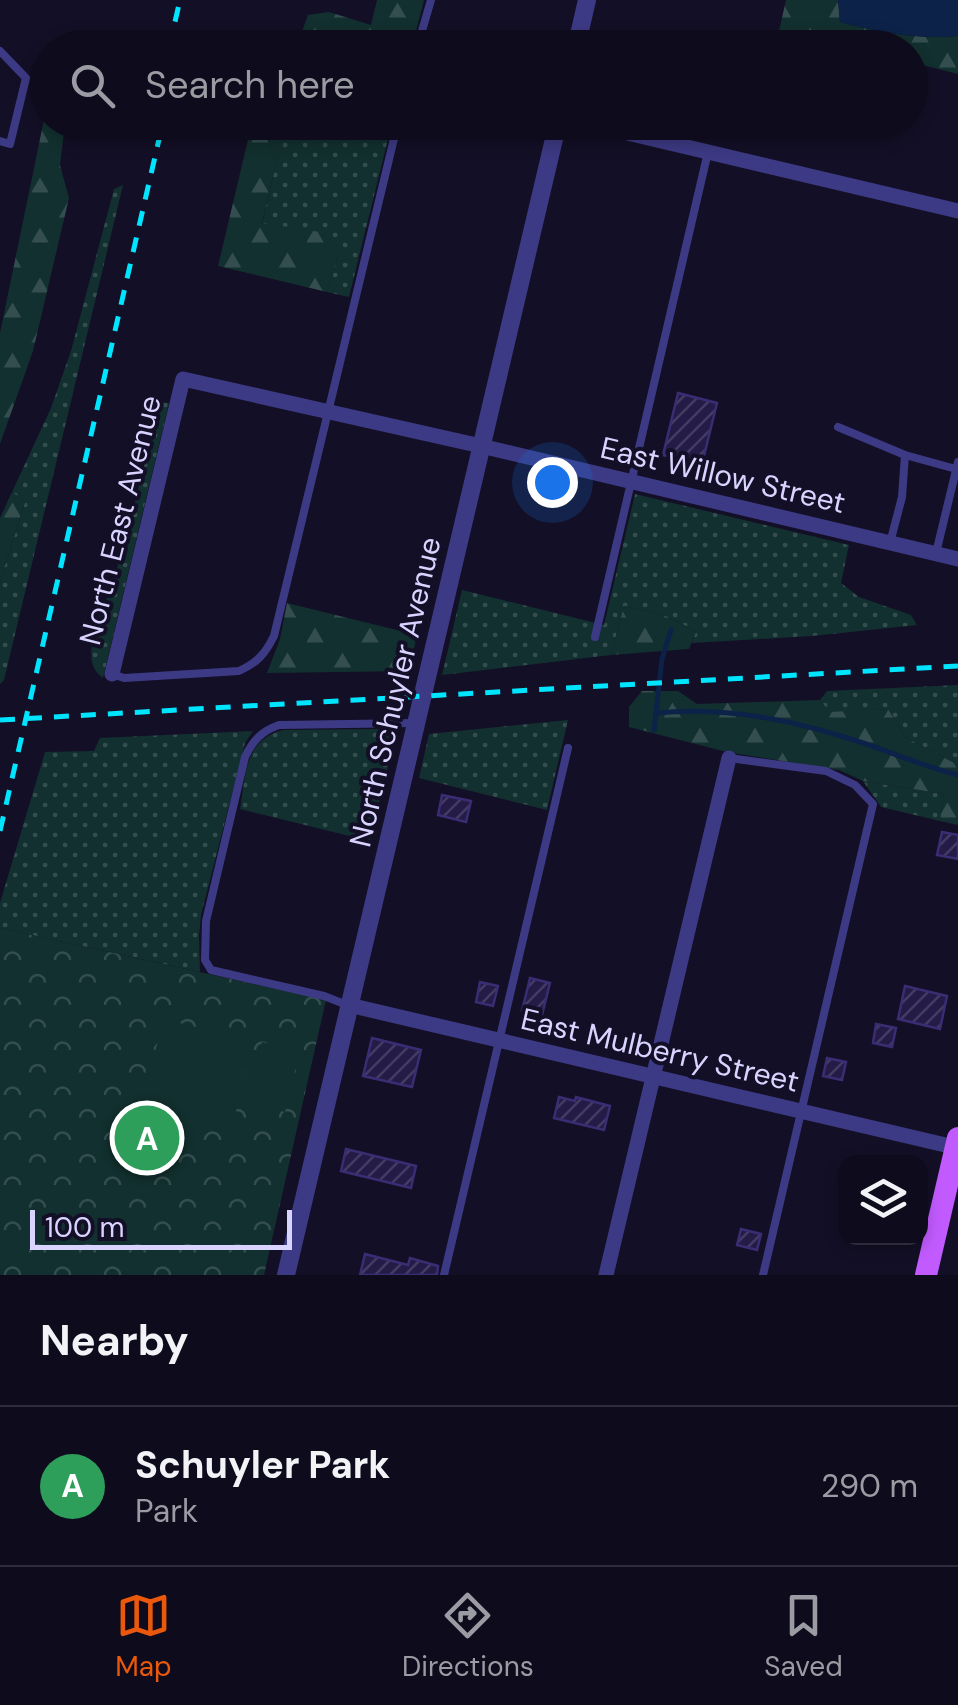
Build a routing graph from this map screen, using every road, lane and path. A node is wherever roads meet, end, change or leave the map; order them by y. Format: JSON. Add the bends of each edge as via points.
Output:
{"nodes":[{"id":1,"x":431,"y":0,"type":"edge"},
{"id":2,"x":587,"y":0,"type":"edge"},
{"id":3,"x":422,"y":30,"type":"edge"},
{"id":4,"x":580,"y":30,"type":"edge"},
{"id":5,"x":0,"y":51,"type":"edge"},
{"id":6,"x":394,"y":140,"type":"edge"},
{"id":7,"x":554,"y":140,"type":"edge"},
{"id":8,"x":657,"y":140,"type":"edge"},
{"id":9,"x":0,"y":142,"type":"edge"},
{"id":10,"x":708,"y":152,"type":"junction"},
{"id":11,"x":958,"y":211,"type":"edge"},
{"id":12,"x":183,"y":380,"type":"joint"},
{"id":13,"x":328,"y":412,"type":"junction"},
{"id":14,"x":838,"y":427,"type":"dead end"},
{"id":15,"x":481,"y":446,"type":"junction"},
{"id":16,"x":905,"y":454,"type":"junction"},
{"id":17,"x":957,"y":466,"type":"edge"},
{"id":18,"x":631,"y":482,"type":"junction"},
{"id":19,"x":890,"y":543,"type":"junction"},
{"id":20,"x":936,"y":553,"type":"junction"},
{"id":21,"x":958,"y":559,"type":"edge"},
{"id":22,"x":595,"y":636,"type":"dead end"},
{"id":23,"x":112,"y":674,"type":"joint"},
{"id":24,"x":416,"y":722,"type":"junction"},
{"id":25,"x":568,"y":748,"type":"dead end"},
{"id":26,"x":729,"y":758,"type":"joint"},
{"id":27,"x":349,"y":1005,"type":"junction"},
{"id":28,"x":499,"y":1040,"type":"junction"},
{"id":29,"x":653,"y":1077,"type":"junction"},
{"id":30,"x":802,"y":1112,"type":"junction"},
{"id":31,"x":957,"y":1144,"type":"edge"},
{"id":32,"x":286,"y":1275,"type":"edge"},
{"id":33,"x":444,"y":1275,"type":"edge"},
{"id":34,"x":606,"y":1275,"type":"edge"},
{"id":35,"x":763,"y":1275,"type":"edge"},
{"id":36,"x":926,"y":1275,"type":"edge"}],
"edges":[{"from":1,"to":3,"type":"lane"},
{"from":2,"to":4,"type":"street"},
{"from":5,"to":9,"type":"lane","via":[[26,78],[10,144]]},
{"from":6,"to":13,"type":"lane"},
{"from":7,"to":15,"type":"street","name":"North Schuyler Avenue"},
{"from":8,"to":10,"type":"street"},
{"from":10,"to":11,"type":"street"},
{"from":10,"to":18,"type":"lane"},
{"from":12,"to":13,"type":"street","name":"East Willow Street"},
{"from":12,"to":23,"type":"street","name":"North East Avenue"},
{"from":13,"to":15,"type":"street","name":"East Willow Street"},
{"from":13,"to":23,"type":"lane","via":[[265,654],[239,671]]},
{"from":14,"to":16,"type":"lane"},
{"from":15,"to":18,"type":"street","name":"East Willow Street"},
{"from":15,"to":24,"type":"street","name":"North Schuyler Avenue"},
{"from":16,"to":17,"type":"lane"},
{"from":16,"to":19,"type":"lane"},
{"from":17,"to":20,"type":"lane"},
{"from":18,"to":19,"type":"street","name":"East Willow Street"},
{"from":18,"to":22,"type":"lane"},
{"from":19,"to":20,"type":"street","name":"East Willow Street"},
{"from":20,"to":21,"type":"street","name":"East Willow Street"},
{"from":24,"to":27,"type":"street","name":"North Schuyler Avenue"},
{"from":24,"to":27,"type":"lane","via":[[280,725],[258,736],[245,756],[206,921],[205,960],[211,970]]},
{"from":25,"to":28,"type":"lane"},
{"from":26,"to":29,"type":"street"},
{"from":26,"to":30,"type":"lane","via":[[826,772],[854,785],[873,804]]},
{"from":27,"to":28,"type":"street","name":"East Mulberry Street"},
{"from":27,"to":32,"type":"street","name":"North Schuyler Avenue"},
{"from":28,"to":29,"type":"street","name":"East Mulberry Street"},
{"from":28,"to":33,"type":"lane"},
{"from":29,"to":30,"type":"street","name":"East Mulberry Street"},
{"from":29,"to":34,"type":"street"},
{"from":30,"to":31,"type":"street","name":"East Mulberry Street"},
{"from":30,"to":35,"type":"lane"},
{"from":31,"to":36,"type":"main road"}]}
